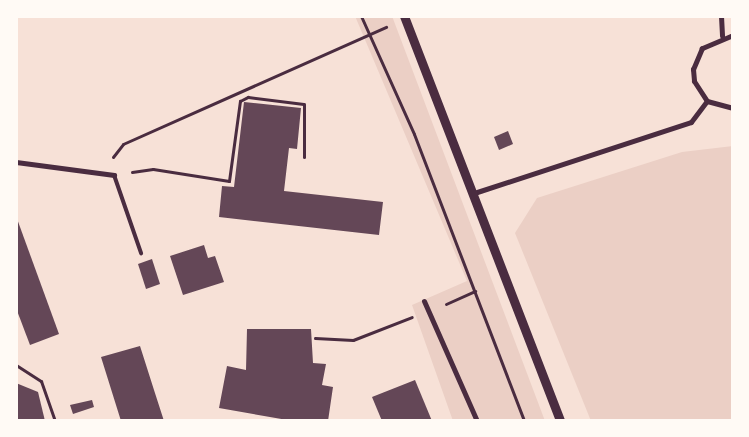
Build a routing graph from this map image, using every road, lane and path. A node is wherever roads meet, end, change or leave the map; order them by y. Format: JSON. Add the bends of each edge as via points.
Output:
{"nodes":[{"id":1,"x":361,"y":16,"type":"edge"},
{"id":2,"x":721,"y":16,"type":"edge"},
{"id":3,"x":404,"y":17,"type":"edge"},
{"id":4,"x":369,"y":35,"type":"junction"},
{"id":5,"x":733,"y":35,"type":"edge"},
{"id":6,"x":722,"y":36,"type":"junction"},
{"id":7,"x":707,"y":101,"type":"junction"},
{"id":8,"x":733,"y":108,"type":"edge"},
{"id":9,"x":304,"y":158,"type":"dead end"},
{"id":10,"x":16,"y":162,"type":"edge"},
{"id":11,"x":100,"y":173,"type":"junction"},
{"id":12,"x":114,"y":175,"type":"junction"},
{"id":13,"x":474,"y":193,"type":"junction"},
{"id":14,"x":141,"y":252,"type":"dead end"},
{"id":15,"x":475,"y":291,"type":"junction"},
{"id":16,"x":424,"y":301,"type":"dead end"},
{"id":17,"x":430,"y":311,"type":"junction"},
{"id":18,"x":314,"y":338,"type":"dead end"},
{"id":19,"x":16,"y":365,"type":"edge"},
{"id":20,"x":55,"y":421,"type":"edge"},
{"id":21,"x":477,"y":421,"type":"edge"},
{"id":22,"x":524,"y":421,"type":"edge"},
{"id":23,"x":560,"y":421,"type":"edge"}],
"edges":[{"from":1,"to":4,"type":"path"},
{"from":2,"to":6,"type":"street"},
{"from":3,"to":4,"type":"path"},
{"from":3,"to":13,"type":"street"},
{"from":4,"to":11,"type":"path","via":[[123,144]]},
{"from":4,"to":15,"type":"path","via":[[414,134]]},
{"from":5,"to":6,"type":"street"},
{"from":6,"to":7,"type":"street","via":[[702,48],[693,69],[694,81]]},
{"from":7,"to":8,"type":"street"},
{"from":7,"to":13,"type":"street","via":[[691,122]]},
{"from":9,"to":12,"type":"path","via":[[304,104],[248,97],[240,101],[229,181],[153,169]]},
{"from":10,"to":11,"type":"street"},
{"from":11,"to":12,"type":"street"},
{"from":12,"to":14,"type":"lane"},
{"from":13,"to":23,"type":"street"},
{"from":15,"to":17,"type":"path"},
{"from":15,"to":22,"type":"path"},
{"from":16,"to":17,"type":"street"},
{"from":17,"to":18,"type":"path","via":[[354,340]]},
{"from":17,"to":21,"type":"street"},
{"from":19,"to":20,"type":"path","via":[[41,381]]}]}
